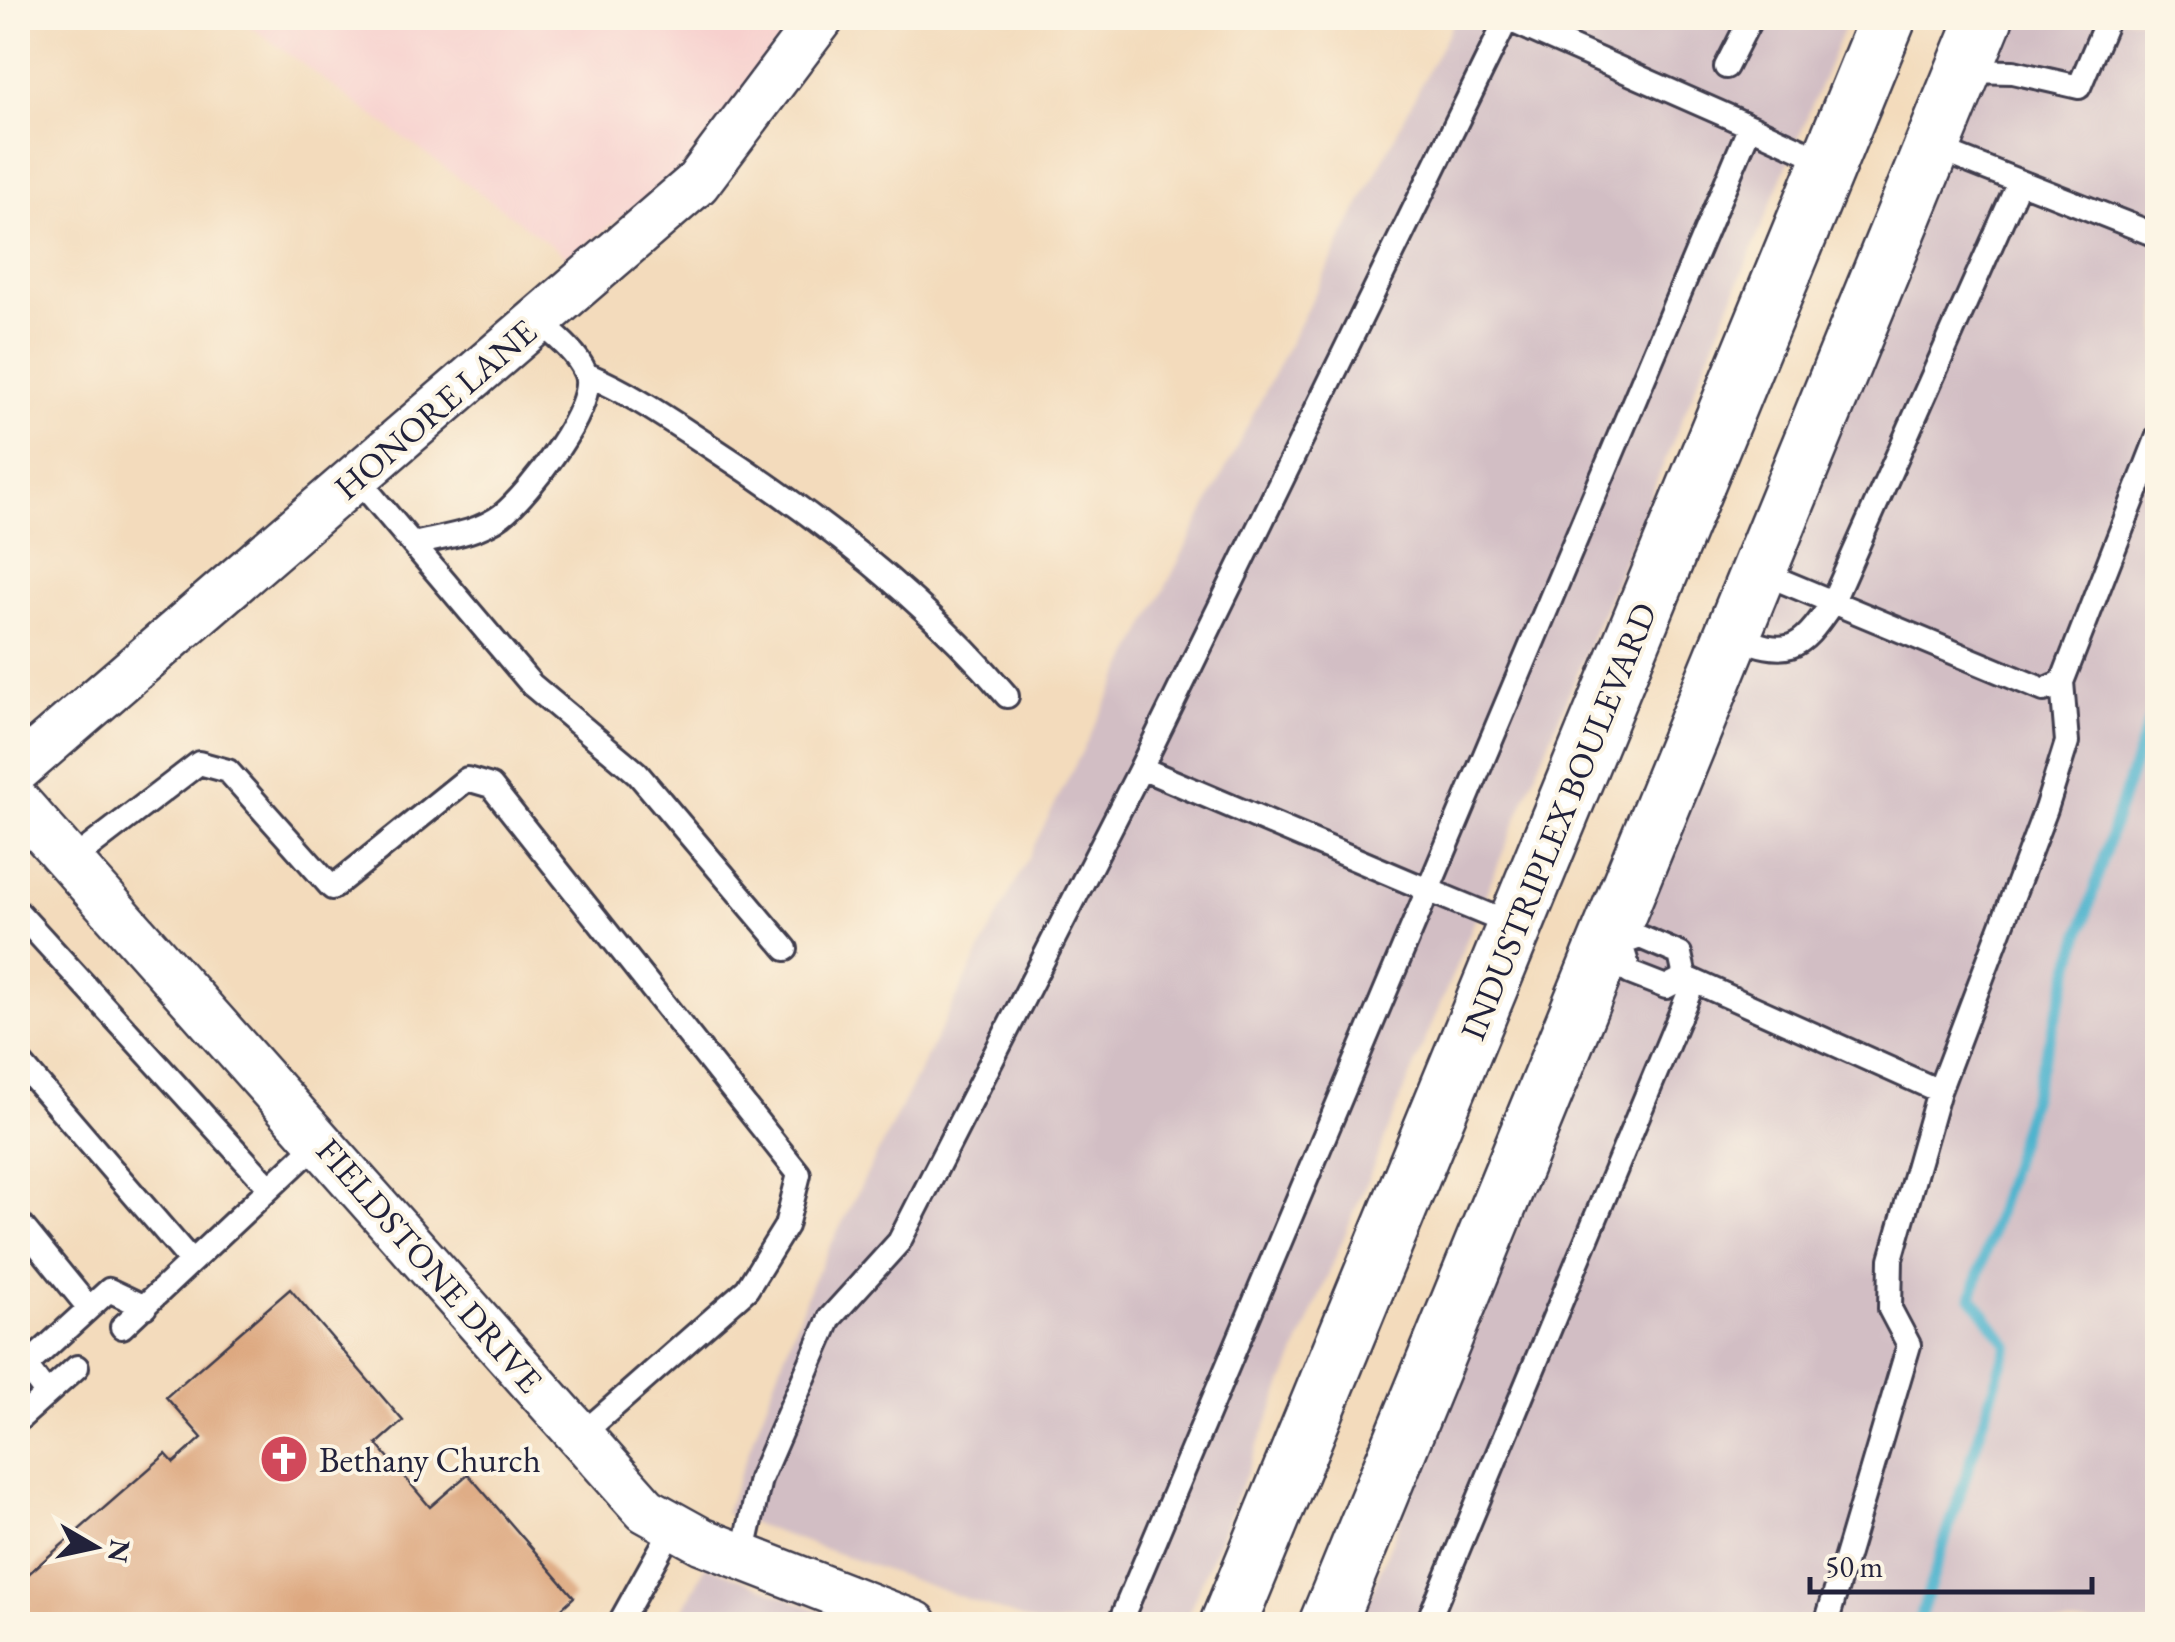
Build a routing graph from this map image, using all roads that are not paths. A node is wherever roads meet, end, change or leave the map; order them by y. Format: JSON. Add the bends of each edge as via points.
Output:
{"nodes":[{"id":1,"x":820,"y":18,"type":"edge"},
{"id":2,"x":1751,"y":18,"type":"edge"},
{"id":3,"x":1888,"y":18,"type":"edge"},
{"id":4,"x":1985,"y":18,"type":"edge"},
{"id":5,"x":2108,"y":18,"type":"edge"},
{"id":6,"x":1726,"y":67,"type":"dead end"},
{"id":7,"x":1963,"y":71,"type":"junction"},
{"id":8,"x":1750,"y":126,"type":"junction"},
{"id":9,"x":1932,"y":148,"type":"junction"},
{"id":10,"x":1828,"y":162,"type":"junction"},
{"id":11,"x":2019,"y":182,"type":"junction"},
{"id":12,"x":2158,"y":236,"type":"edge"},
{"id":13,"x":538,"y":320,"type":"junction"},
{"id":14,"x":588,"y":375,"type":"junction"},
{"id":15,"x":2158,"y":436,"type":"edge"},
{"id":16,"x":356,"y":477,"type":"junction"},
{"id":17,"x":413,"y":544,"type":"junction"},
{"id":18,"x":1758,"y":571,"type":"junction"},
{"id":19,"x":1832,"y":603,"type":"junction"},
{"id":20,"x":1732,"y":636,"type":"junction"},
{"id":21,"x":2062,"y":682,"type":"junction"},
{"id":22,"x":1007,"y":696,"type":"dead end"},
{"id":23,"x":1142,"y":768,"type":"junction"},
{"id":24,"x":18,"y":769,"type":"edge"},
{"id":25,"x":18,"y":804,"type":"edge"},
{"id":26,"x":70,"y":862,"type":"junction"},
{"id":27,"x":1428,"y":890,"type":"junction"},
{"id":28,"x":18,"y":912,"type":"edge"},
{"id":29,"x":1515,"y":926,"type":"junction"},
{"id":30,"x":1614,"y":941,"type":"junction"},
{"id":31,"x":786,"y":949,"type":"dead end"},
{"id":32,"x":1689,"y":979,"type":"junction"},
{"id":33,"x":18,"y":1060,"type":"edge"},
{"id":34,"x":1939,"y":1091,"type":"junction"},
{"id":35,"x":321,"y":1140,"type":"junction"},
{"id":36,"x":270,"y":1188,"type":"junction"},
{"id":37,"x":18,"y":1221,"type":"edge"},
{"id":38,"x":191,"y":1261,"type":"junction"},
{"id":39,"x":144,"y":1307,"type":"junction"},
{"id":40,"x":89,"y":1308,"type":"junction"},
{"id":41,"x":122,"y":1327,"type":"dead end"},
{"id":42,"x":22,"y":1361,"type":"edge"},
{"id":43,"x":77,"y":1367,"type":"dead end"},
{"id":44,"x":46,"y":1392,"type":"junction"},
{"id":45,"x":18,"y":1420,"type":"edge"},
{"id":46,"x":580,"y":1436,"type":"junction"},
{"id":47,"x":672,"y":1527,"type":"junction"},
{"id":48,"x":743,"y":1557,"type":"junction"},
{"id":49,"x":619,"y":1624,"type":"edge"},
{"id":50,"x":915,"y":1624,"type":"edge"},
{"id":51,"x":1120,"y":1624,"type":"edge"},
{"id":52,"x":1228,"y":1624,"type":"edge"},
{"id":53,"x":1327,"y":1624,"type":"edge"},
{"id":54,"x":1427,"y":1624,"type":"edge"},
{"id":55,"x":1826,"y":1624,"type":"edge"}],
"edges":[{"from":1,"to":13,"type":"street","name":"HONORE LANE","via":[[697,183]]},
{"from":2,"to":6,"type":"lane"},
{"from":3,"to":10,"type":"street","name":"INDUSTRIPLEX BOULEVARD"},
{"from":4,"to":7,"type":"street"},
{"from":5,"to":7,"type":"lane","via":[[2078,87],[2012,72]]},
{"from":7,"to":9,"type":"street"},
{"from":8,"to":10,"type":"lane"},
{"from":8,"to":23,"type":"lane","via":[[1507,19]]},
{"from":8,"to":27,"type":"lane"},
{"from":9,"to":11,"type":"lane"},
{"from":9,"to":18,"type":"street"},
{"from":10,"to":29,"type":"street","name":"INDUSTRIPLEX BOULEVARD"},
{"from":11,"to":12,"type":"lane"},
{"from":11,"to":19,"type":"lane"},
{"from":13,"to":14,"type":"lane"},
{"from":13,"to":16,"type":"street","name":"HONORE LANE"},
{"from":14,"to":17,"type":"lane","via":[[585,404],[534,483],[500,516]]},
{"from":14,"to":22,"type":"lane","via":[[626,392],[800,507],[971,654]]},
{"from":15,"to":21,"type":"lane"},
{"from":16,"to":17,"type":"lane"},
{"from":16,"to":24,"type":"street","name":"HONORE LANE"},
{"from":17,"to":31,"type":"lane","via":[[532,685],[637,773]]},
{"from":18,"to":19,"type":"lane"},
{"from":18,"to":20,"type":"street"},
{"from":19,"to":20,"type":"lane","via":[[1812,633],[1790,650]]},
{"from":19,"to":21,"type":"lane","via":[[2017,682],[2044,690]]},
{"from":20,"to":30,"type":"street"},
{"from":21,"to":34,"type":"lane","via":[[2067,742]]},
{"from":23,"to":27,"type":"lane"},
{"from":23,"to":48,"type":"lane","via":[[899,1242],[830,1318],[760,1479]]},
{"from":25,"to":26,"type":"street","name":"FIELDSTONE DRIVE"},
{"from":26,"to":35,"type":"street","name":"FIELDSTONE DRIVE"},
{"from":26,"to":46,"type":"lane","via":[[199,762],[228,771],[332,888],[467,779],[491,786],[512,809],[800,1174],[786,1226],[747,1289]]},
{"from":27,"to":29,"type":"lane"},
{"from":27,"to":51,"type":"lane"},
{"from":28,"to":36,"type":"lane"},
{"from":29,"to":52,"type":"street","name":"INDUSTRIPLEX BOULEVARD"},
{"from":30,"to":32,"type":"lane","via":[[1640,937],[1680,954]]},
{"from":30,"to":32,"type":"lane","via":[[1630,973],[1666,987]]},
{"from":30,"to":53,"type":"street"},
{"from":32,"to":34,"type":"lane"},
{"from":32,"to":54,"type":"lane"},
{"from":33,"to":38,"type":"lane"},
{"from":34,"to":55,"type":"lane","via":[[1891,1259],[1890,1309],[1909,1345]]},
{"from":35,"to":36,"type":"lane"},
{"from":35,"to":46,"type":"street","name":"FIELDSTONE DRIVE"},
{"from":36,"to":38,"type":"lane"},
{"from":37,"to":40,"type":"lane"},
{"from":38,"to":39,"type":"lane"},
{"from":39,"to":40,"type":"lane","via":[[109,1290]]},
{"from":39,"to":41,"type":"lane"},
{"from":40,"to":42,"type":"lane"},
{"from":42,"to":44,"type":"lane"},
{"from":43,"to":44,"type":"lane"},
{"from":44,"to":45,"type":"lane"},
{"from":46,"to":47,"type":"street","name":"FIELDSTONE DRIVE","via":[[646,1510]]},
{"from":47,"to":48,"type":"street","name":"FIELDSTONE DRIVE"},
{"from":47,"to":49,"type":"lane"},
{"from":48,"to":50,"type":"street","name":"FIELDSTONE DRIVE"}]}
